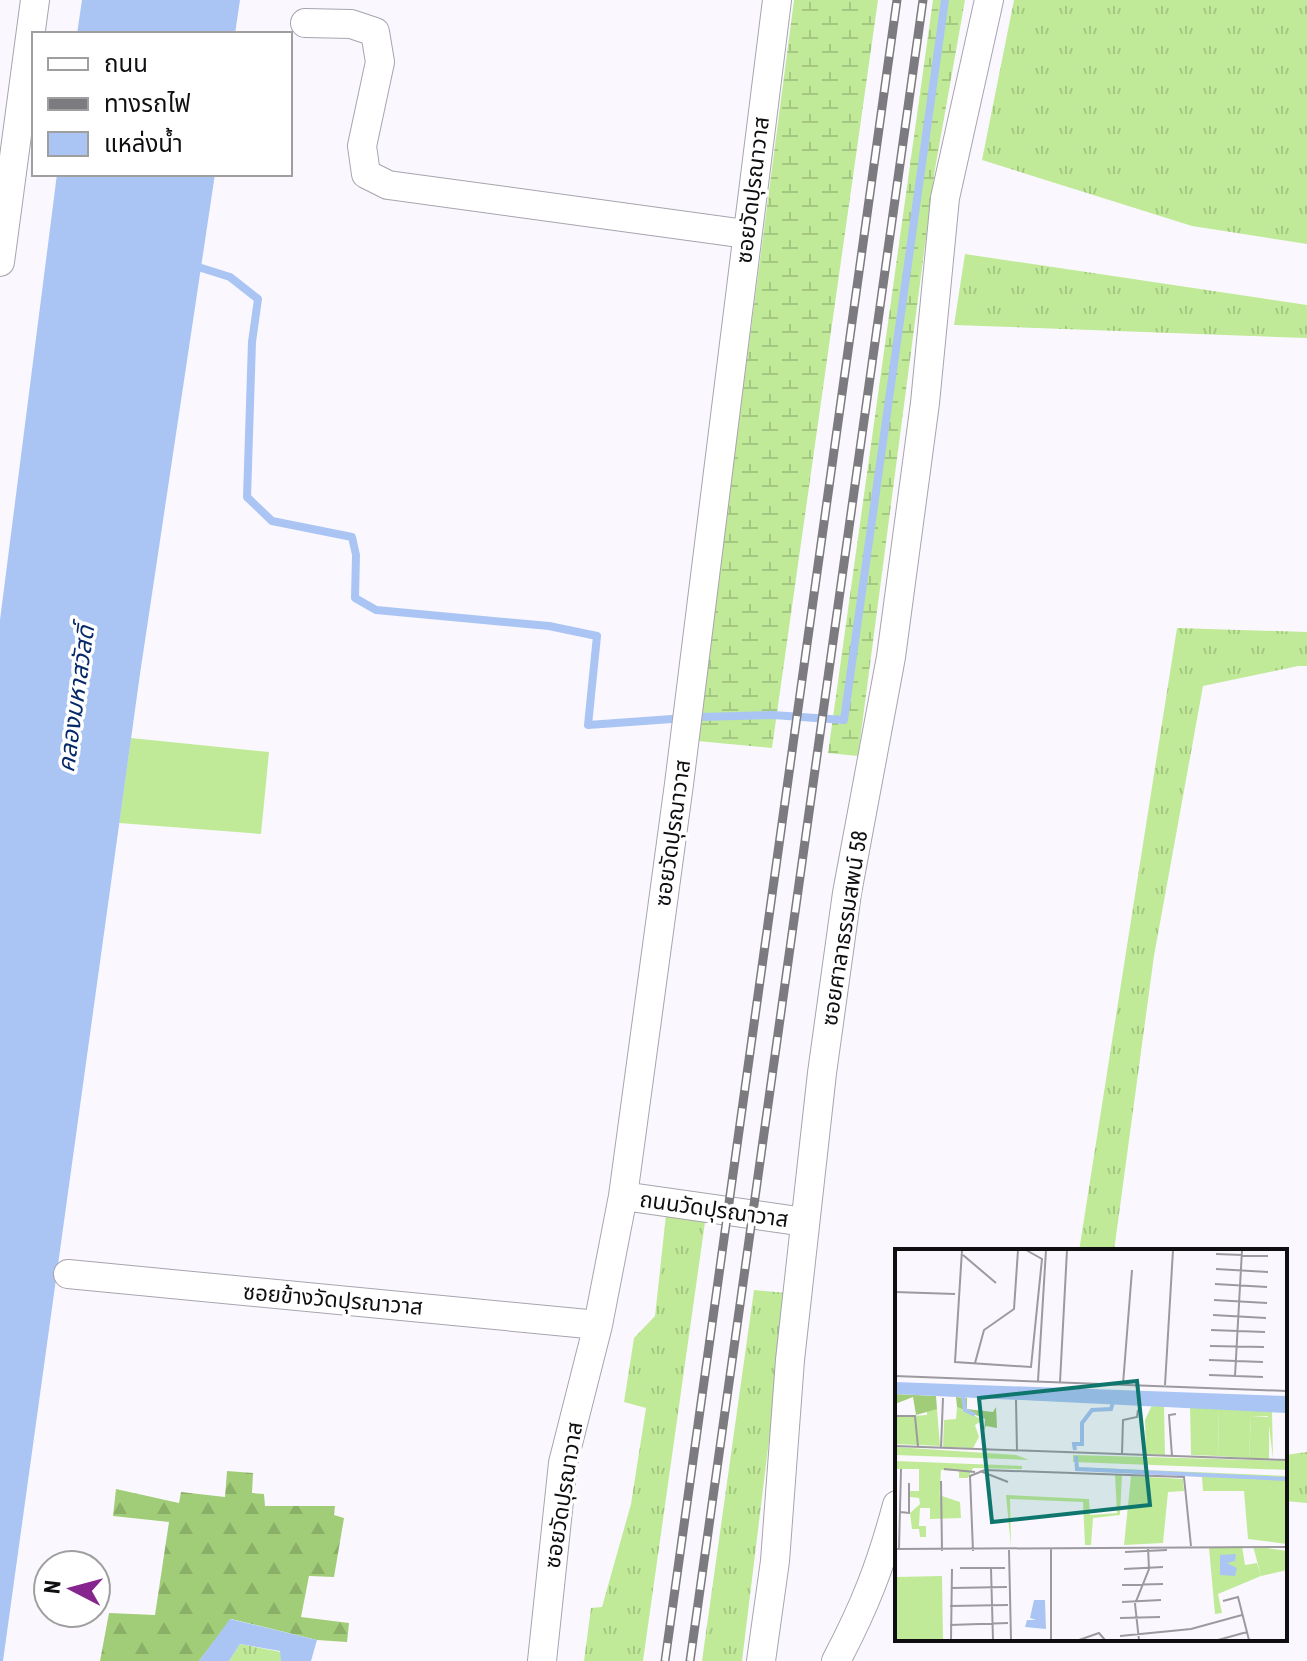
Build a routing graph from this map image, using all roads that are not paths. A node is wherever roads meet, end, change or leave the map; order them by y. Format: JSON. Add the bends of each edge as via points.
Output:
{"nodes":[{"id":1,"x":35,"y":0,"type":"edge"},
{"id":2,"x":777,"y":0,"type":"edge"},
{"id":3,"x":989,"y":0,"type":"edge"},
{"id":4,"x":305,"y":23,"type":"dead end"},
{"id":5,"x":7,"y":144,"type":"edge"},
{"id":6,"x":746,"y":234,"type":"junction"},
{"id":7,"x":0,"y":262,"type":"edge"},
{"id":8,"x":623,"y":1196,"type":"junction"},
{"id":9,"x":805,"y":1222,"type":"junction"},
{"id":10,"x":68,"y":1274,"type":"dead end"},
{"id":11,"x":598,"y":1325,"type":"junction"},
{"id":12,"x":895,"y":1513,"type":"edge"},
{"id":13,"x":542,"y":1661,"type":"edge"},
{"id":14,"x":761,"y":1661,"type":"edge"},
{"id":15,"x":836,"y":1661,"type":"edge"}],
"edges":[{"from":1,"to":5,"type":"street"},
{"from":2,"to":6,"type":"street","name":"ซอยวัดปุรณาวาส"},
{"from":3,"to":9,"type":"street","name":"ซอยศาลาธรรมสพน์ 58","via":[[945,198],[914,493],[891,657],[847,893]]},
{"from":4,"to":6,"type":"street","via":[[351,24],[375,32],[380,62],[362,146],[366,174],[388,185]]},
{"from":5,"to":7,"type":"street"},
{"from":6,"to":8,"type":"street","name":"ซอยวัดปุรณาวาส"},
{"from":8,"to":9,"type":"street","name":"ถนนวัดปุรณาวาส"},
{"from":8,"to":11,"type":"street","name":"ซอยวัดปุรณาวาส"},
{"from":9,"to":14,"type":"street","name":"ซอยศาลาธรรมสพน์ 58"},
{"from":10,"to":11,"type":"street","name":"ซอยข้างวัดปุรณาวาส"},
{"from":11,"to":13,"type":"street","name":"ซอยวัดปุรณาวาส","via":[[563,1463]]},
{"from":12,"to":15,"type":"street","via":[[867,1600]]}]}
